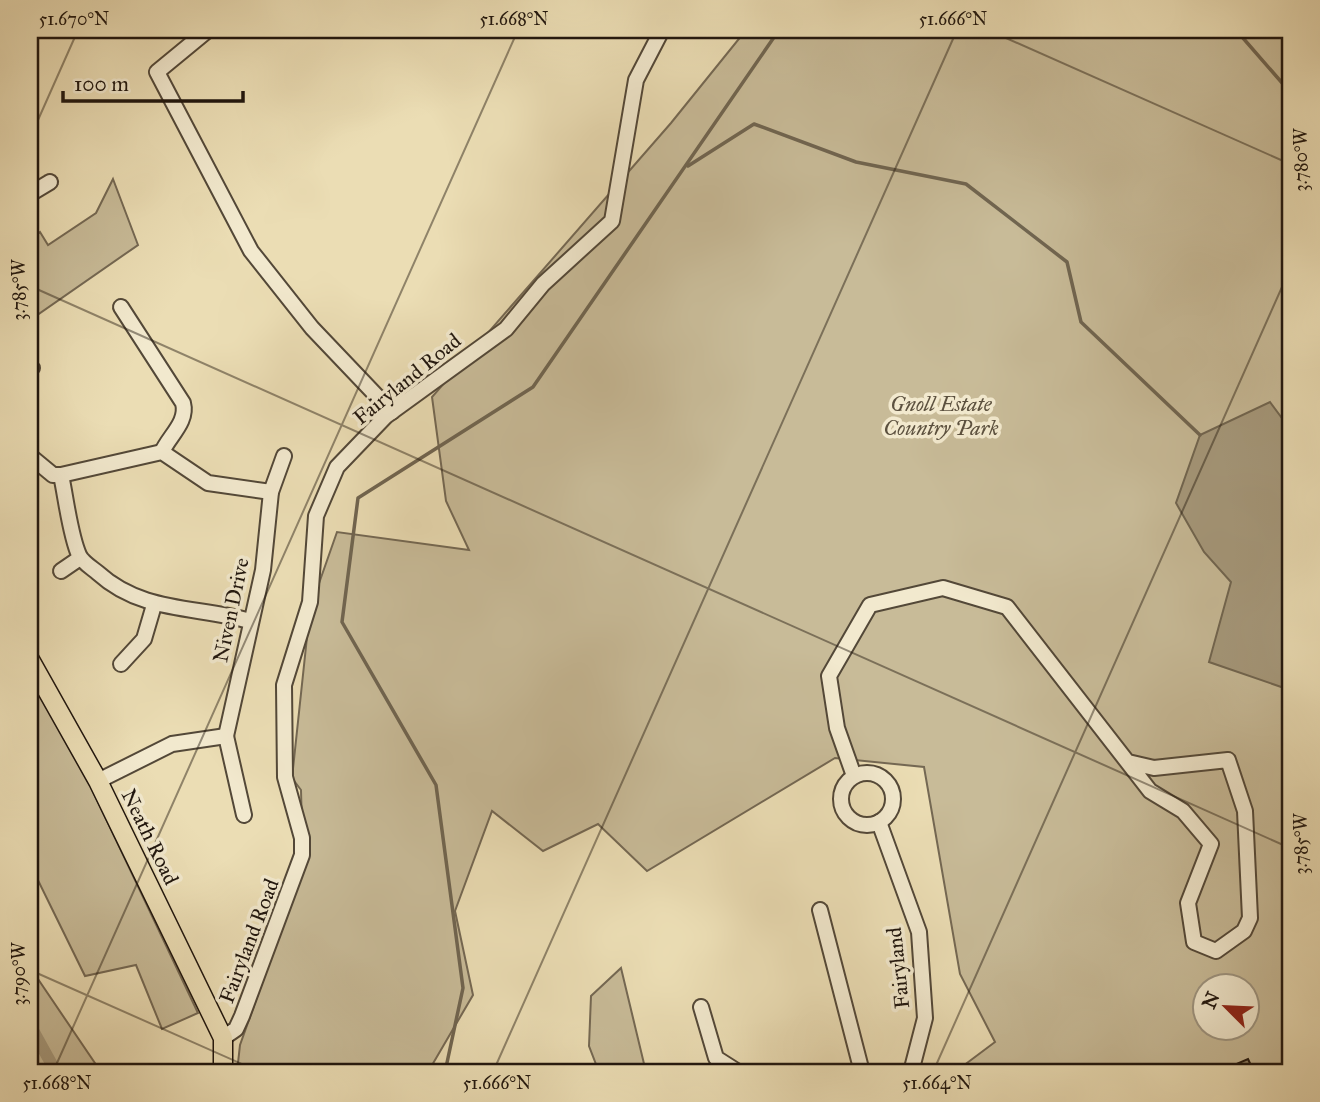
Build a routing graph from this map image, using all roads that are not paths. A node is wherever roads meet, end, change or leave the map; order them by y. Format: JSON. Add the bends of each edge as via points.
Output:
{"nodes":[{"id":1,"x":34,"y":30,"type":"edge"},
{"id":2,"x":208,"y":30,"type":"edge"},
{"id":3,"x":662,"y":30,"type":"edge"},
{"id":4,"x":30,"y":36,"type":"edge"},
{"id":5,"x":50,"y":182,"type":"dead end"},
{"id":6,"x":30,"y":194,"type":"edge"},
{"id":7,"x":121,"y":307,"type":"dead end"},
{"id":8,"x":392,"y":412,"type":"junction"},
{"id":9,"x":162,"y":452,"type":"junction"},
{"id":10,"x":30,"y":456,"type":"edge"},
{"id":11,"x":284,"y":456,"type":"dead end"},
{"id":12,"x":61,"y":475,"type":"junction"},
{"id":13,"x":271,"y":492,"type":"junction"},
{"id":14,"x":79,"y":558,"type":"junction"},
{"id":15,"x":61,"y":572,"type":"dead end"},
{"id":16,"x":155,"y":605,"type":"junction"},
{"id":17,"x":250,"y":621,"type":"junction"},
{"id":18,"x":30,"y":660,"type":"edge"},
{"id":19,"x":121,"y":664,"type":"dead end"},
{"id":20,"x":226,"y":736,"type":"junction"},
{"id":21,"x":1128,"y":762,"type":"junction"},
{"id":22,"x":854,"y":776,"type":"junction"},
{"id":23,"x":98,"y":781,"type":"junction"},
{"id":24,"x":244,"y":815,"type":"dead end"},
{"id":25,"x":879,"y":822,"type":"junction"},
{"id":26,"x":820,"y":910,"type":"dead end"},
{"id":27,"x":701,"y":1007,"type":"dead end"},
{"id":28,"x":223,"y":1038,"type":"junction"},
{"id":29,"x":223,"y":1072,"type":"edge"},
{"id":30,"x":738,"y":1072,"type":"edge"},
{"id":31,"x":862,"y":1072,"type":"edge"},
{"id":32,"x":911,"y":1072,"type":"edge"}],
"edges":[{"from":1,"to":4,"type":"street"},
{"from":2,"to":8,"type":"street","via":[[157,72],[167,94],[250,251],[312,328]]},
{"from":3,"to":8,"type":"street","name":"Fairyland Road","via":[[636,80],[612,221],[543,284],[506,329]]},
{"from":5,"to":6,"type":"street"},
{"from":7,"to":9,"type":"street","via":[[183,403],[182,420]]},
{"from":8,"to":28,"type":"street","name":"Fairyland Road","via":[[337,467],[316,516],[310,602],[284,685],[285,777],[302,838],[302,855],[242,1016],[236,1029]]},
{"from":9,"to":12,"type":"street"},
{"from":9,"to":13,"type":"street","via":[[208,483]]},
{"from":10,"to":12,"type":"street","via":[[53,475]]},
{"from":11,"to":13,"type":"street","name":"Niven Drive"},
{"from":12,"to":14,"type":"street"},
{"from":13,"to":17,"type":"street","name":"Niven Drive","via":[[263,570]]},
{"from":14,"to":15,"type":"street"},
{"from":14,"to":16,"type":"street","via":[[125,595]]},
{"from":16,"to":17,"type":"street"},
{"from":16,"to":19,"type":"street","via":[[144,639]]},
{"from":17,"to":20,"type":"street","name":"Niven Drive"},
{"from":18,"to":23,"type":"main road","name":"Neath Road"},
{"from":20,"to":23,"type":"street","via":[[172,744]]},
{"from":20,"to":24,"type":"street"},
{"from":21,"to":21,"type":"street","via":[[1154,768],[1228,760],[1245,811],[1250,918],[1244,931],[1216,951],[1194,942],[1188,904],[1211,844],[1182,811],[1150,792]]},
{"from":21,"to":22,"type":"street","via":[[1007,607],[943,588],[870,605],[829,676],[837,728]]},
{"from":22,"to":25,"type":"street","via":[[841,796],[846,815],[861,824]]},
{"from":22,"to":25,"type":"street","via":[[872,773],[890,787],[892,805]]},
{"from":23,"to":28,"type":"main road","name":"Neath Road"},
{"from":25,"to":32,"type":"street","name":"Fairyland","via":[[919,932],[925,1018]]},
{"from":26,"to":31,"type":"street"},
{"from":27,"to":30,"type":"street","via":[[716,1058]]},
{"from":28,"to":29,"type":"main road"}]}
